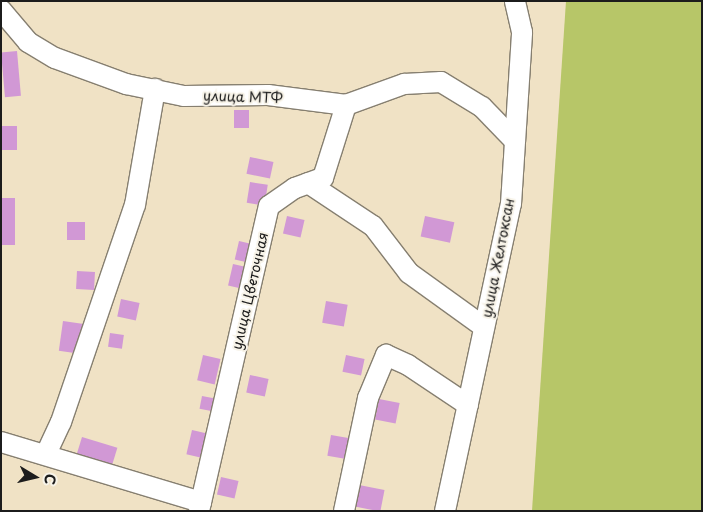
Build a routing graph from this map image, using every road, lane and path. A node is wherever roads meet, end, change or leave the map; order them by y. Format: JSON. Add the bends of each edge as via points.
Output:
{"nodes":[{"id":1,"x":515,"y":1,"type":"edge"},
{"id":2,"x":2,"y":12,"type":"edge"},
{"id":3,"x":154,"y":89,"type":"junction"},
{"id":4,"x":346,"y":105,"type":"junction"},
{"id":5,"x":514,"y":141,"type":"junction"},
{"id":6,"x":308,"y":184,"type":"junction"},
{"id":7,"x":484,"y":327,"type":"junction"},
{"id":8,"x":468,"y":405,"type":"junction"},
{"id":9,"x":1,"y":442,"type":"edge"},
{"id":10,"x":46,"y":454,"type":"junction"},
{"id":11,"x":200,"y":506,"type":"edge"},
{"id":12,"x":344,"y":511,"type":"edge"},
{"id":13,"x":445,"y":511,"type":"edge"}],
"edges":[{"from":1,"to":5,"type":"street","name":"улица Желтоксан","via":[[522,32]]},
{"from":2,"to":3,"type":"street","name":"улица МТФ","via":[[28,42],[55,58],[126,84]]},
{"from":3,"to":4,"type":"street","name":"улица МТФ","via":[[184,96],[268,95]]},
{"from":3,"to":10,"type":"street","via":[[135,205],[61,422]]},
{"from":4,"to":5,"type":"street","name":"улица МТФ","via":[[404,84],[441,82],[482,107]]},
{"from":4,"to":6,"type":"street","name":"улица Цветочная","via":[[323,178]]},
{"from":5,"to":7,"type":"street","name":"улица Желтоксан","via":[[510,204]]},
{"from":6,"to":7,"type":"street","via":[[373,226],[410,273]]},
{"from":6,"to":11,"type":"street","name":"улица Цветочная","via":[[269,206]]},
{"from":7,"to":8,"type":"street","name":"улица Желтоксан"},
{"from":8,"to":12,"type":"street","via":[[408,365],[386,355],[368,398]]},
{"from":8,"to":13,"type":"street","name":"улица Желтоксан"},
{"from":9,"to":10,"type":"street"},
{"from":10,"to":11,"type":"street"}]}
